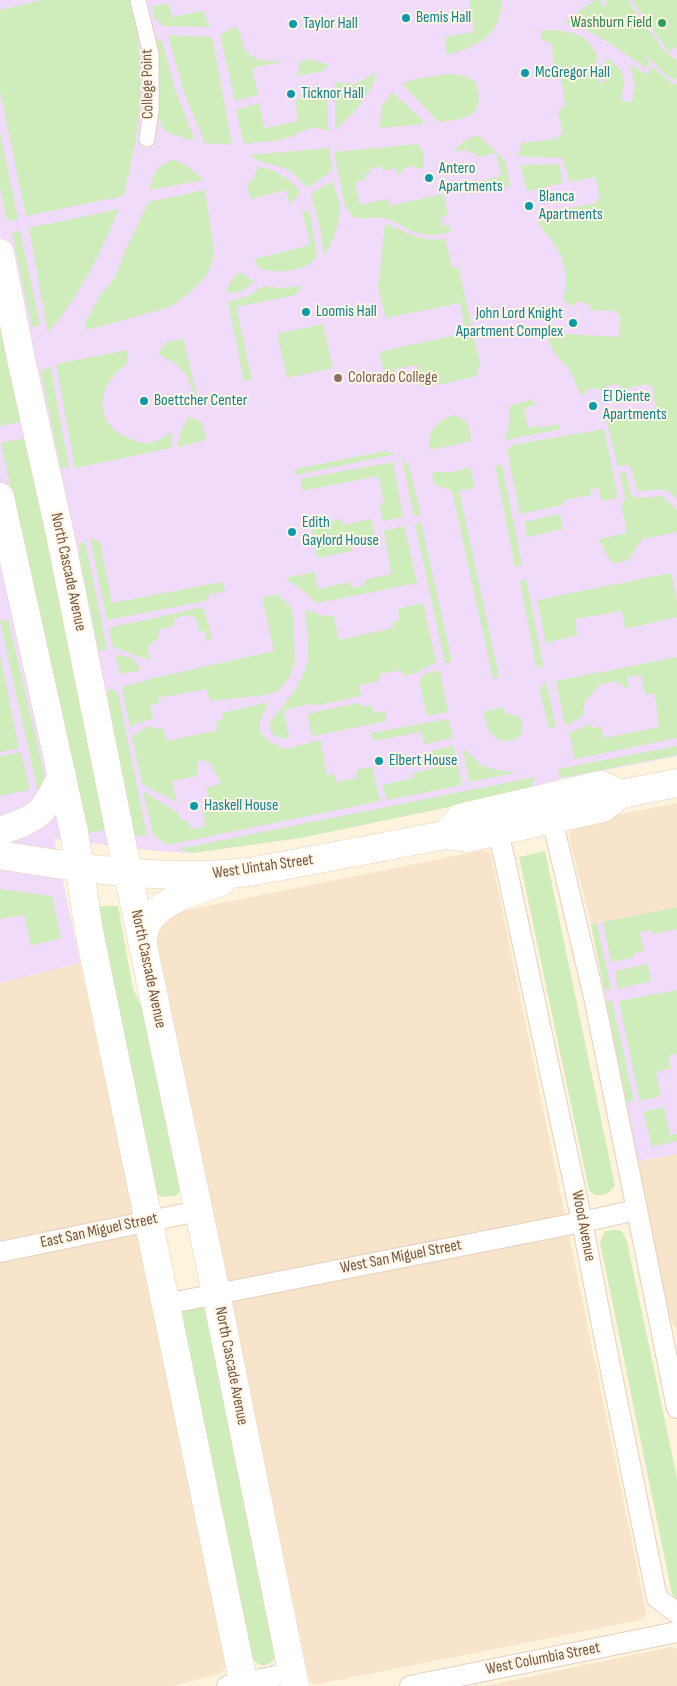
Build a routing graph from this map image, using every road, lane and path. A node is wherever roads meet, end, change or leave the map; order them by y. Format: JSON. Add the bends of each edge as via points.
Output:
{"nodes":[{"id":1,"x":138,"y":0,"type":"edge"},
{"id":2,"x":147,"y":140,"type":"dead end"},
{"id":3,"x":0,"y":253,"type":"edge"},
{"id":4,"x":0,"y":497,"type":"edge"},
{"id":5,"x":62,"y":775,"type":"junction"},
{"id":6,"x":677,"y":783,"type":"edge"},
{"id":7,"x":621,"y":794,"type":"junction"},
{"id":8,"x":552,"y":819,"type":"junction"},
{"id":9,"x":0,"y":831,"type":"edge"},
{"id":10,"x":497,"y":831,"type":"junction"},
{"id":11,"x":445,"y":835,"type":"junction"},
{"id":12,"x":0,"y":855,"type":"edge"},
{"id":13,"x":78,"y":868,"type":"junction"},
{"id":14,"x":250,"y":872,"type":"junction"},
{"id":15,"x":128,"y":874,"type":"junction"},
{"id":16,"x":142,"y":942,"type":"junction"},
{"id":17,"x":636,"y":1210,"type":"junction"},
{"id":18,"x":198,"y":1211,"type":"junction"},
{"id":19,"x":149,"y":1221,"type":"junction"},
{"id":20,"x":582,"y":1222,"type":"junction"},
{"id":21,"x":0,"y":1252,"type":"edge"},
{"id":22,"x":216,"y":1293,"type":"junction"},
{"id":23,"x":166,"y":1304,"type":"junction"},
{"id":24,"x":670,"y":1338,"type":"edge"},
{"id":25,"x":677,"y":1408,"type":"edge"},
{"id":26,"x":677,"y":1613,"type":"edge"},
{"id":27,"x":677,"y":1632,"type":"edge"},
{"id":28,"x":293,"y":1679,"type":"edge"},
{"id":29,"x":238,"y":1684,"type":"edge"},
{"id":30,"x":410,"y":1686,"type":"edge"}],
"edges":[{"from":1,"to":2,"type":"street","name":"College Point","via":[[151,54],[151,110]]},
{"from":3,"to":15,"type":"main road","name":"North Cascade Avenue"},
{"from":4,"to":5,"type":"main road"},
{"from":5,"to":9,"type":"main road","via":[[49,801],[37,815]]},
{"from":5,"to":13,"type":"main road"},
{"from":6,"to":7,"type":"main road","name":"West Uintah Street"},
{"from":7,"to":8,"type":"main road","name":"West Uintah Street","via":[[603,808]]},
{"from":7,"to":11,"type":"main road","via":[[601,785],[460,818]]},
{"from":8,"to":10,"type":"main road","name":"West Uintah Street"},
{"from":8,"to":17,"type":"street","via":[[594,997]]},
{"from":10,"to":11,"type":"main road","name":"West Uintah Street","via":[[467,838]]},
{"from":10,"to":20,"type":"street","name":"Wood Avenue"},
{"from":11,"to":14,"type":"main road","name":"West Uintah Street"},
{"from":12,"to":13,"type":"main road","name":"West Uintah Street"},
{"from":13,"to":15,"type":"main road","name":"West Uintah Street"},
{"from":13,"to":19,"type":"main road"},
{"from":14,"to":15,"type":"main road","name":"West Uintah Street","via":[[178,876]]},
{"from":14,"to":16,"type":"main road","via":[[166,905],[149,919]]},
{"from":15,"to":16,"type":"main road","name":"North Cascade Avenue"},
{"from":16,"to":18,"type":"main road","name":"North Cascade Avenue"},
{"from":17,"to":20,"type":"street","name":"West San Miguel Street"},
{"from":17,"to":24,"type":"street"},
{"from":18,"to":19,"type":"street","name":"East San Miguel Street"},
{"from":18,"to":22,"type":"main road","name":"North Cascade Avenue"},
{"from":19,"to":21,"type":"street","name":"East San Miguel Street"},
{"from":19,"to":23,"type":"main road"},
{"from":20,"to":22,"type":"street","name":"West San Miguel Street"},
{"from":20,"to":26,"type":"street","name":"Wood Avenue","via":[[657,1598]]},
{"from":22,"to":23,"type":"street","name":"West San Miguel Street"},
{"from":22,"to":28,"type":"main road","name":"North Cascade Avenue"},
{"from":23,"to":29,"type":"main road"},
{"from":24,"to":25,"type":"street"},
{"from":27,"to":30,"type":"street","name":"West Columbia Street"},
{"from":28,"to":29,"type":"street"}]}
